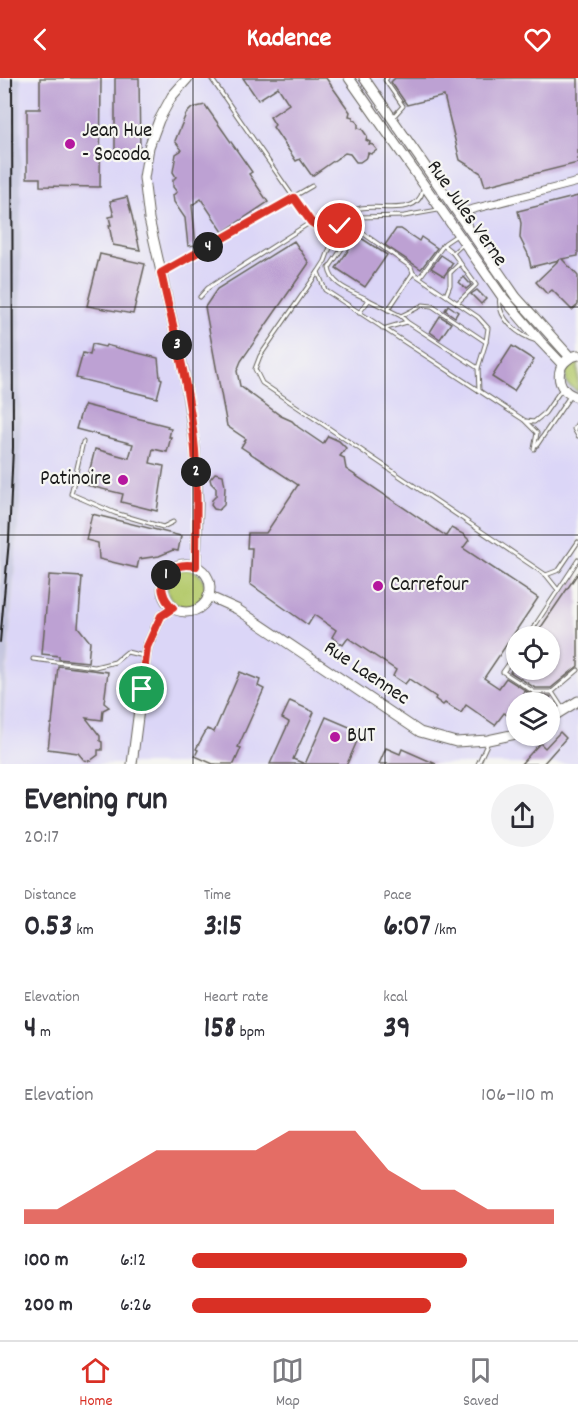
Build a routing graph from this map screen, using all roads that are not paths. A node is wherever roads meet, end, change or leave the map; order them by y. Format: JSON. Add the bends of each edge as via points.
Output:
{"nodes":[{"id":1,"x":188,"y":78,"type":"edge"},
{"id":2,"x":211,"y":78,"type":"edge"},
{"id":3,"x":349,"y":78,"type":"edge"},
{"id":4,"x":364,"y":78,"type":"edge"},
{"id":5,"x":387,"y":78,"type":"edge"},
{"id":6,"x":392,"y":119,"type":"junction"},
{"id":7,"x":578,"y":182,"type":"edge"},
{"id":8,"x":312,"y":186,"type":"dead end"},
{"id":9,"x":424,"y":186,"type":"junction"},
{"id":10,"x":294,"y":198,"type":"junction"},
{"id":11,"x":441,"y":209,"type":"junction"},
{"id":12,"x":458,"y":213,"type":"junction"},
{"id":13,"x":334,"y":218,"type":"junction"},
{"id":14,"x":311,"y":222,"type":"junction"},
{"id":15,"x":340,"y":226,"type":"junction"},
{"id":16,"x":319,"y":227,"type":"junction"},
{"id":17,"x":334,"y":237,"type":"junction"},
{"id":18,"x":461,"y":239,"type":"junction"},
{"id":19,"x":443,"y":246,"type":"junction"},
{"id":20,"x":453,"y":253,"type":"junction"},
{"id":21,"x":460,"y":263,"type":"junction"},
{"id":22,"x":318,"y":272,"type":"junction"},
{"id":23,"x":161,"y":273,"type":"junction"},
{"id":24,"x":412,"y":273,"type":"junction"},
{"id":25,"x":420,"y":278,"type":"junction"},
{"id":26,"x":446,"y":295,"type":"junction"},
{"id":27,"x":200,"y":297,"type":"dead end"},
{"id":28,"x":369,"y":300,"type":"junction"},
{"id":29,"x":457,"y":303,"type":"junction"},
{"id":30,"x":388,"y":310,"type":"junction"},
{"id":31,"x":359,"y":313,"type":"junction"},
{"id":32,"x":401,"y":316,"type":"junction"},
{"id":33,"x":407,"y":322,"type":"junction"},
{"id":34,"x":383,"y":329,"type":"junction"},
{"id":35,"x":486,"y":342,"type":"junction"},
{"id":36,"x":574,"y":356,"type":"edge"},
{"id":37,"x":562,"y":364,"type":"junction"},
{"id":38,"x":478,"y":368,"type":"junction"},
{"id":39,"x":562,"y":388,"type":"junction"},
{"id":40,"x":479,"y":391,"type":"junction"},
{"id":41,"x":574,"y":396,"type":"edge"},
{"id":42,"x":524,"y":420,"type":"junction"},
{"id":43,"x":578,"y":423,"type":"edge"},
{"id":44,"x":578,"y":436,"type":"edge"},
{"id":45,"x":83,"y":442,"type":"dead end"},
{"id":46,"x":174,"y":522,"type":"dead end"},
{"id":47,"x":577,"y":545,"type":"edge"},
{"id":48,"x":577,"y":552,"type":"edge"},
{"id":49,"x":578,"y":560,"type":"edge"},
{"id":50,"x":196,"y":566,"type":"junction"},
{"id":51,"x":546,"y":575,"type":"junction"},
{"id":52,"x":558,"y":590,"type":"junction"},
{"id":53,"x":208,"y":596,"type":"junction"},
{"id":54,"x":173,"y":608,"type":"junction"},
{"id":55,"x":535,"y":626,"type":"edge"},
{"id":56,"x":146,"y":656,"type":"junction"},
{"id":57,"x":33,"y":659,"type":"dead end"},
{"id":58,"x":578,"y":670,"type":"edge"},
{"id":59,"x":515,"y":680,"type":"edge"},
{"id":60,"x":534,"y":692,"type":"edge"},
{"id":61,"x":552,"y":692,"type":"edge"},
{"id":62,"x":578,"y":701,"type":"edge"},
{"id":63,"x":560,"y":704,"type":"edge"},
{"id":64,"x":564,"y":710,"type":"junction"},
{"id":65,"x":560,"y":712,"type":"edge"},
{"id":66,"x":506,"y":736,"type":"edge"},
{"id":67,"x":488,"y":740,"type":"junction"},
{"id":68,"x":132,"y":764,"type":"edge"},
{"id":69,"x":478,"y":764,"type":"edge"}],
"edges":[{"from":1,"to":23,"type":"street","via":[[159,120],[144,178]]},
{"from":2,"to":10,"type":"lane"},
{"from":3,"to":9,"type":"street","name":"Rue Jules Verne"},
{"from":4,"to":6,"type":"street","name":"Rue Jules Verne"},
{"from":5,"to":6,"type":"lane","via":[[403,106]]},
{"from":6,"to":12,"type":"street","name":"Rue Jules Verne"},
{"from":7,"to":12,"type":"street"},
{"from":8,"to":10,"type":"lane"},
{"from":9,"to":11,"type":"street","name":"Rue Jules Verne"},
{"from":9,"to":13,"type":"lane","via":[[422,198],[416,204],[362,208]]},
{"from":10,"to":14,"type":"lane"},
{"from":10,"to":23,"type":"lane"},
{"from":11,"to":15,"type":"lane","via":[[404,216],[358,217]]},
{"from":11,"to":18,"type":"street","name":"Rue Jules Verne"},
{"from":12,"to":36,"type":"street","name":"Rue Jules Verne","via":[[524,307]]},
{"from":13,"to":15,"type":"lane"},
{"from":13,"to":16,"type":"lane","via":[[324,218]]},
{"from":14,"to":16,"type":"lane"},
{"from":14,"to":27,"type":"lane"},
{"from":15,"to":17,"type":"lane"},
{"from":16,"to":17,"type":"lane","via":[[324,236]]},
{"from":17,"to":22,"type":"lane"},
{"from":18,"to":19,"type":"lane"},
{"from":18,"to":20,"type":"lane"},
{"from":18,"to":37,"type":"street","name":"Rue Jules Verne","via":[[501,295]]},
{"from":19,"to":20,"type":"lane"},
{"from":19,"to":25,"type":"lane"},
{"from":20,"to":21,"type":"lane"},
{"from":21,"to":26,"type":"lane","via":[[450,273]]},
{"from":21,"to":29,"type":"lane","via":[[476,285]]},
{"from":22,"to":31,"type":"lane","via":[[325,290]]},
{"from":22,"to":51,"type":"lane","via":[[260,356],[255,369],[262,383]]},
{"from":23,"to":50,"type":"street","via":[[184,373],[195,448]]},
{"from":24,"to":25,"type":"lane"},
{"from":24,"to":28,"type":"lane","via":[[411,267],[361,232],[353,232],[328,268],[336,283]]},
{"from":24,"to":30,"type":"lane"},
{"from":25,"to":26,"type":"lane"},
{"from":26,"to":29,"type":"lane"},
{"from":28,"to":30,"type":"lane"},
{"from":28,"to":31,"type":"lane"},
{"from":29,"to":35,"type":"lane","via":[[488,328]]},
{"from":30,"to":32,"type":"lane"},
{"from":31,"to":34,"type":"lane"},
{"from":32,"to":33,"type":"lane"},
{"from":32,"to":35,"type":"lane","via":[[423,305],[432,306]]},
{"from":33,"to":34,"type":"lane"},
{"from":33,"to":38,"type":"lane"},
{"from":34,"to":40,"type":"lane"},
{"from":35,"to":38,"type":"lane"},
{"from":36,"to":37,"type":"street"},
{"from":37,"to":39,"type":"street","via":[[558,376]]},
{"from":38,"to":40,"type":"lane"},
{"from":39,"to":41,"type":"street"},
{"from":39,"to":42,"type":"lane","via":[[545,413],[534,422]]},
{"from":40,"to":42,"type":"lane"},
{"from":41,"to":42,"type":"lane","via":[[535,448],[537,433]]},
{"from":43,"to":44,"type":"lane","via":[[574,429]]},
{"from":45,"to":46,"type":"lane","via":[[70,494],[163,527]]},
{"from":47,"to":48,"type":"lane"},
{"from":47,"to":51,"type":"lane","via":[[559,570]]},
{"from":49,"to":52,"type":"lane"},
{"from":50,"to":53,"type":"street","via":[[209,582]]},
{"from":50,"to":54,"type":"street","via":[[180,564],[163,580],[163,596]]},
{"from":51,"to":52,"type":"lane"},
{"from":52,"to":55,"type":"lane"},
{"from":53,"to":54,"type":"street","via":[[193,611]]},
{"from":53,"to":67,"type":"street","name":"Rue Laennec","via":[[237,609],[420,732],[456,742]]},
{"from":54,"to":56,"type":"street","via":[[161,616]]},
{"from":56,"to":57,"type":"lane","via":[[127,651],[115,662],[95,667]]},
{"from":56,"to":68,"type":"street"},
{"from":58,"to":61,"type":"lane"},
{"from":59,"to":60,"type":"lane"},
{"from":62,"to":64,"type":"street"},
{"from":63,"to":64,"type":"lane"},
{"from":64,"to":65,"type":"street"},
{"from":66,"to":67,"type":"street","name":"Rue Laennec"},
{"from":67,"to":69,"type":"lane"}]}
